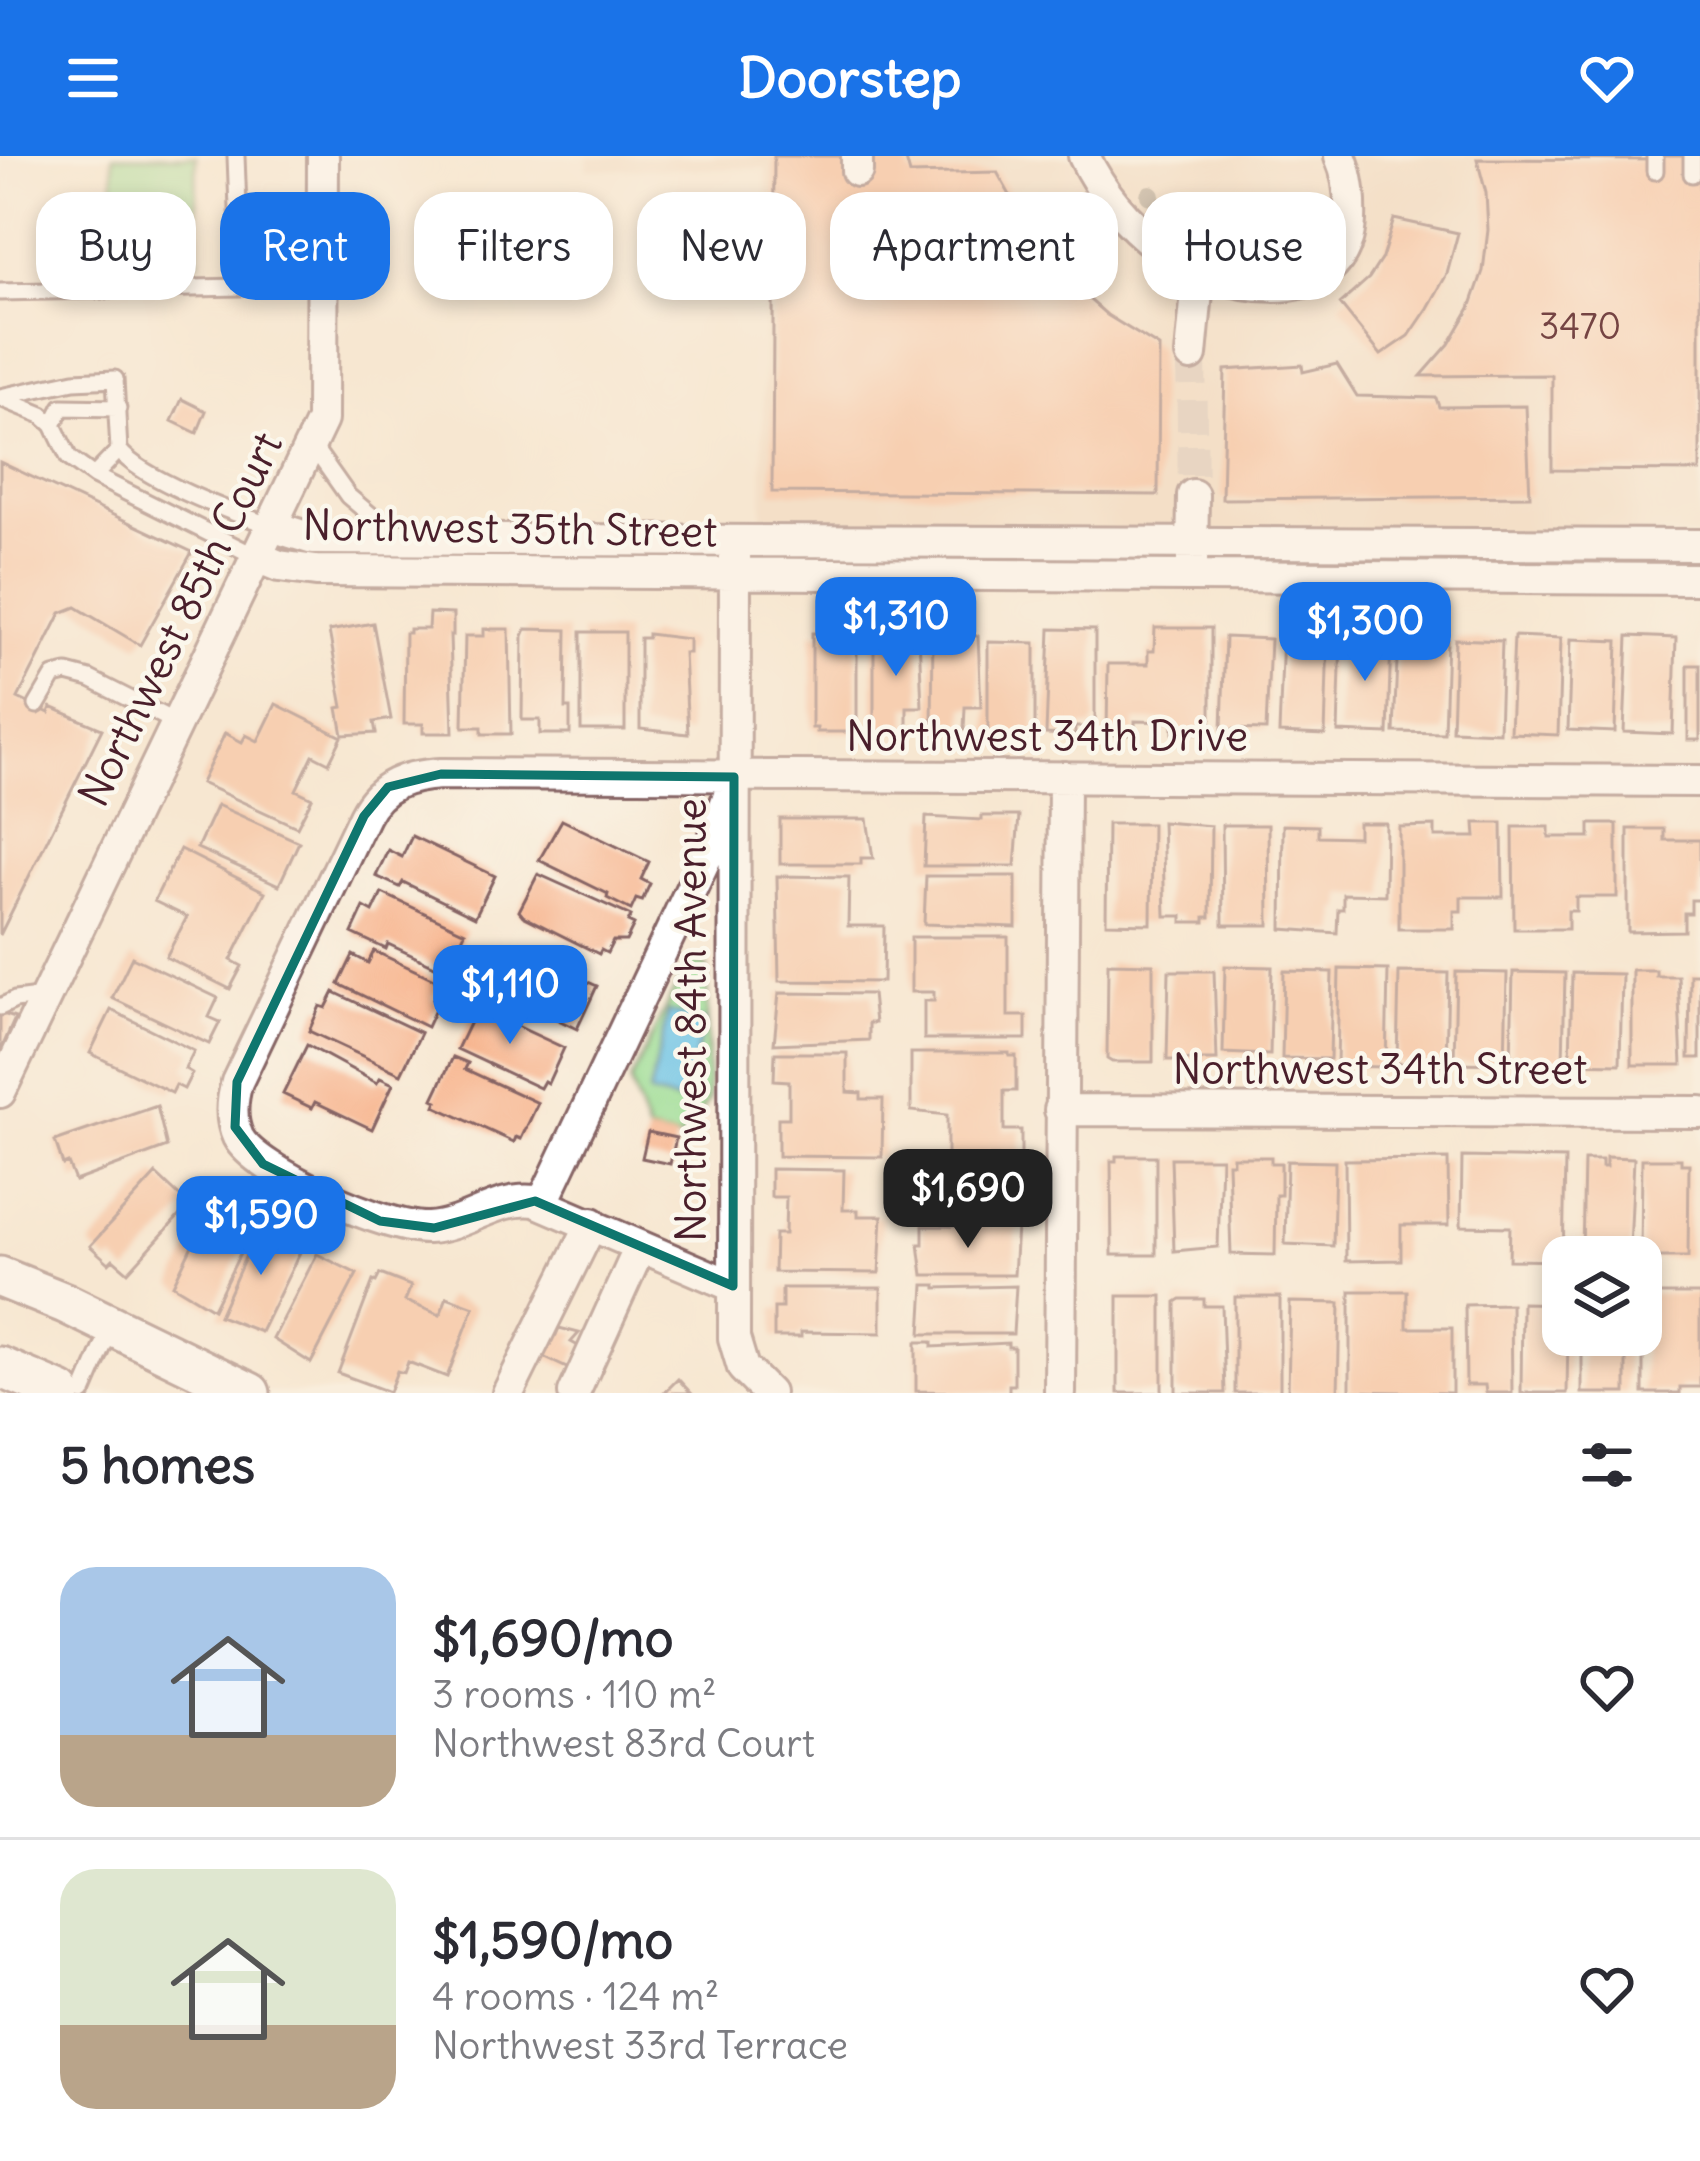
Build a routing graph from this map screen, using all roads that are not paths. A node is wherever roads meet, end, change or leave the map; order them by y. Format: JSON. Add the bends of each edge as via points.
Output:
{"nodes":[{"id":1,"x":236,"y":156,"type":"edge"},
{"id":2,"x":323,"y":156,"type":"edge"},
{"id":3,"x":1084,"y":156,"type":"edge"},
{"id":4,"x":1340,"y":156,"type":"edge"},
{"id":5,"x":1692,"y":156,"type":"edge"},
{"id":6,"x":1692,"y":174,"type":"dead end"},
{"id":7,"x":1142,"y":232,"type":"edge"},
{"id":8,"x":1346,"y":238,"type":"edge"},
{"id":9,"x":0,"y":292,"type":"edge"},
{"id":10,"x":1196,"y":300,"type":"edge"},
{"id":11,"x":1191,"y":355,"type":"tunnel mouth"},
{"id":12,"x":57,"y":384,"type":"junction"},
{"id":13,"x":0,"y":398,"type":"edge"},
{"id":14,"x":62,"y":407,"type":"junction"},
{"id":15,"x":118,"y":408,"type":"junction"},
{"id":16,"x":53,"y":425,"type":"junction"},
{"id":17,"x":311,"y":444,"type":"junction"},
{"id":18,"x":119,"y":450,"type":"junction"},
{"id":19,"x":94,"y":476,"type":"junction"},
{"id":20,"x":1193,"y":495,"type":"tunnel mouth"},
{"id":21,"x":271,"y":526,"type":"junction"},
{"id":22,"x":399,"y":539,"type":"junction"},
{"id":23,"x":735,"y":540,"type":"junction"},
{"id":24,"x":1193,"y":543,"type":"junction"},
{"id":25,"x":1642,"y":545,"type":"junction"},
{"id":26,"x":1700,"y":545,"type":"edge"},
{"id":27,"x":256,"y":556,"type":"junction"},
{"id":28,"x":735,"y":572,"type":"junction"},
{"id":29,"x":1192,"y":575,"type":"junction"},
{"id":30,"x":1641,"y":579,"type":"junction"},
{"id":31,"x":1700,"y":579,"type":"edge"},
{"id":32,"x":37,"y":705,"type":"dead end"},
{"id":33,"x":177,"y":723,"type":"junction"},
{"id":34,"x":734,"y":777,"type":"junction"},
{"id":35,"x":1064,"y":777,"type":"junction"},
{"id":36,"x":1700,"y":782,"type":"edge"},
{"id":37,"x":46,"y":996,"type":"junction"},
{"id":38,"x":0,"y":1007,"type":"edge"},
{"id":39,"x":0,"y":1092,"type":"edge"},
{"id":40,"x":1060,"y":1110,"type":"junction"},
{"id":41,"x":1700,"y":1112,"type":"edge"},
{"id":42,"x":543,"y":1202,"type":"junction"},
{"id":43,"x":592,"y":1223,"type":"junction"},
{"id":44,"x":640,"y":1247,"type":"junction"},
{"id":45,"x":0,"y":1277,"type":"edge"},
{"id":46,"x":733,"y":1286,"type":"junction"},
{"id":47,"x":112,"y":1325,"type":"junction"},
{"id":48,"x":0,"y":1367,"type":"edge"},
{"id":49,"x":61,"y":1393,"type":"edge"},
{"id":50,"x":83,"y":1393,"type":"edge"},
{"id":51,"x":250,"y":1393,"type":"edge"},
{"id":52,"x":508,"y":1393,"type":"edge"},
{"id":53,"x":574,"y":1393,"type":"edge"},
{"id":54,"x":769,"y":1393,"type":"edge"},
{"id":55,"x":1060,"y":1393,"type":"edge"}],
"edges":[{"from":1,"to":9,"type":"lane","via":[[241,287]]},
{"from":2,"to":17,"type":"street","name":"Northwest 85th Court","via":[[323,402]]},
{"from":3,"to":7,"type":"street"},
{"from":4,"to":8,"type":"street"},
{"from":5,"to":6,"type":"lane"},
{"from":10,"to":11,"type":"street"},
{"from":12,"to":13,"type":"lane"},
{"from":12,"to":14,"type":"lane"},
{"from":12,"to":15,"type":"lane","via":[[115,380]]},
{"from":13,"to":16,"type":"lane"},
{"from":14,"to":15,"type":"lane"},
{"from":14,"to":16,"type":"lane"},
{"from":15,"to":18,"type":"lane"},
{"from":16,"to":19,"type":"lane","via":[[69,458]]},
{"from":17,"to":21,"type":"street","name":"Northwest 85th Court"},
{"from":17,"to":22,"type":"lane","via":[[349,496]]},
{"from":18,"to":19,"type":"lane"},
{"from":18,"to":21,"type":"lane","via":[[150,473]]},
{"from":19,"to":27,"type":"lane"},
{"from":20,"to":24,"type":"street"},
{"from":21,"to":22,"type":"street","name":"Northwest 35th Street","via":[[314,539]]},
{"from":21,"to":27,"type":"street","name":"Northwest 85th Court"},
{"from":22,"to":23,"type":"street","name":"Northwest 35th Street"},
{"from":23,"to":24,"type":"street","name":"Northwest 35th Street"},
{"from":23,"to":28,"type":"street"},
{"from":24,"to":25,"type":"street","name":"Northwest 35th Street"},
{"from":24,"to":29,"type":"street"},
{"from":25,"to":26,"type":"street","name":"Northwest 35th Street"},
{"from":25,"to":30,"type":"street"},
{"from":27,"to":28,"type":"street","name":"Northwest 35th Street","via":[[316,571]]},
{"from":27,"to":33,"type":"street","name":"Northwest 85th Court"},
{"from":28,"to":29,"type":"street","name":"Northwest 35th Street"},
{"from":28,"to":34,"type":"street"},
{"from":29,"to":30,"type":"street","name":"Northwest 35th Street"},
{"from":30,"to":31,"type":"street","name":"Northwest 35th Street"},
{"from":32,"to":33,"type":"lane","via":[[55,676],[75,674]]},
{"from":33,"to":37,"type":"street","name":"Northwest 85th Court"},
{"from":34,"to":35,"type":"street","name":"Northwest 34th Drive"},
{"from":34,"to":42,"type":"street","name":"Northwest 84th Avenue","via":[[711,847]]},
{"from":34,"to":42,"type":"street","name":"Northwest 34th Drive","via":[[441,774],[396,783],[374,797],[237,1082],[238,1136],[255,1158],[380,1221],[434,1228],[506,1201]]},
{"from":34,"to":46,"type":"street","name":"Northwest 84th Avenue"},
{"from":35,"to":36,"type":"street","name":"Northwest 34th Drive"},
{"from":35,"to":40,"type":"street"},
{"from":37,"to":38,"type":"lane"},
{"from":37,"to":39,"type":"street","name":"Northwest 85th Court"},
{"from":40,"to":41,"type":"street","name":"Northwest 34th Street"},
{"from":40,"to":55,"type":"street"},
{"from":42,"to":43,"type":"street"},
{"from":43,"to":44,"type":"street"},
{"from":43,"to":52,"type":"street"},
{"from":44,"to":46,"type":"street"},
{"from":44,"to":53,"type":"street","name":"Northwest 84th Avenue"},
{"from":45,"to":47,"type":"street"},
{"from":46,"to":54,"type":"street","name":"Northwest 84th Avenue","via":[[740,1360]]},
{"from":47,"to":50,"type":"lane"},
{"from":47,"to":51,"type":"street"},
{"from":48,"to":49,"type":"street"}]}
